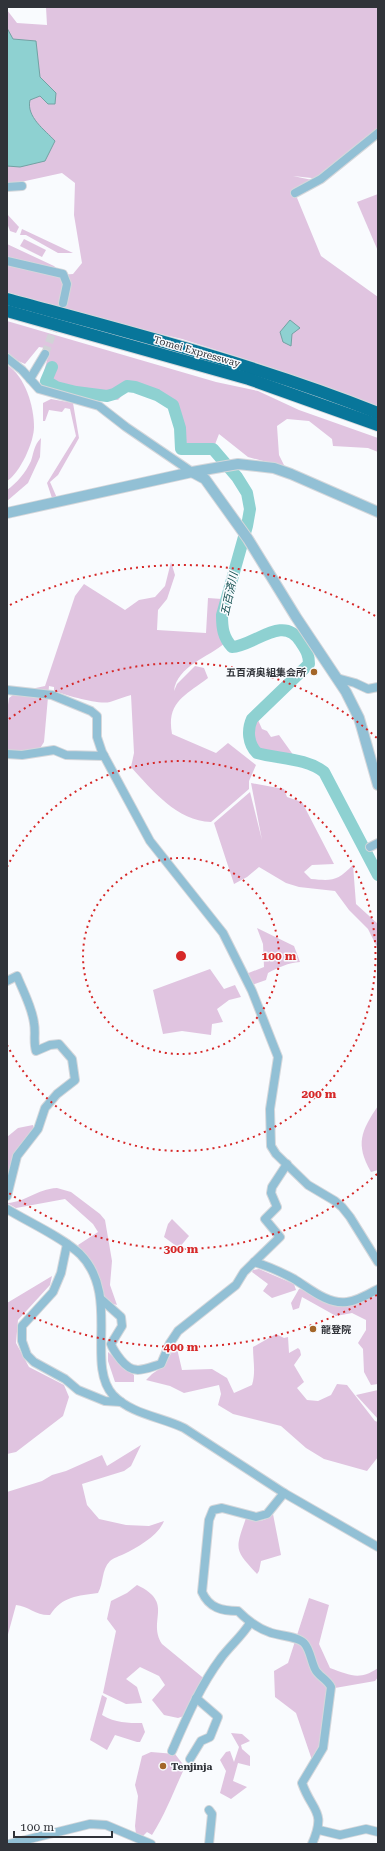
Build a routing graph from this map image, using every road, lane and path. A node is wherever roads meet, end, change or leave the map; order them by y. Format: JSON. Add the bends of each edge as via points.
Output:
{"nodes":[{"id":1,"x":378,"y":132,"type":"edge"},
{"id":2,"x":22,"y":186,"type":"dead end"},
{"id":3,"x":7,"y":187,"type":"edge"},
{"id":4,"x":295,"y":193,"type":"dead end"},
{"id":5,"x":7,"y":261,"type":"edge"},
{"id":6,"x":7,"y":299,"type":"edge"},
{"id":7,"x":63,"y":303,"type":"tunnel mouth"},
{"id":8,"x":7,"y":311,"type":"edge"},
{"id":9,"x":45,"y":354,"type":"tunnel mouth"},
{"id":10,"x":7,"y":358,"type":"edge"},
{"id":11,"x":30,"y":379,"type":"junction"},
{"id":12,"x":378,"y":413,"type":"edge"},
{"id":13,"x":378,"y":425,"type":"edge"},
{"id":14,"x":192,"y":472,"type":"junction"},
{"id":15,"x":378,"y":512,"type":"edge"},
{"id":16,"x":7,"y":513,"type":"edge"},
{"id":17,"x":337,"y":678,"type":"junction"},
{"id":18,"x":378,"y":687,"type":"edge"},
{"id":19,"x":7,"y":690,"type":"edge"},
{"id":20,"x":7,"y":754,"type":"edge"},
{"id":21,"x":104,"y":756,"type":"junction"},
{"id":22,"x":378,"y":785,"type":"edge"},
{"id":23,"x":378,"y":843,"type":"edge"},
{"id":24,"x":370,"y":847,"type":"dead end"},
{"id":25,"x":7,"y":981,"type":"edge"},
{"id":26,"x":287,"y":1164,"type":"junction"},
{"id":27,"x":7,"y":1196,"type":"edge"},
{"id":28,"x":7,"y":1209,"type":"edge"},
{"id":29,"x":67,"y":1244,"type":"junction"},
{"id":30,"x":254,"y":1262,"type":"junction"},
{"id":31,"x":378,"y":1262,"type":"edge"},
{"id":32,"x":378,"y":1289,"type":"edge"},
{"id":33,"x":102,"y":1300,"type":"junction"},
{"id":34,"x":121,"y":1402,"type":"junction"},
{"id":35,"x":284,"y":1493,"type":"junction"},
{"id":36,"x":378,"y":1548,"type":"edge"},
{"id":37,"x":250,"y":1623,"type":"junction"},
{"id":38,"x":196,"y":1698,"type":"junction"},
{"id":39,"x":172,"y":1750,"type":"dead end"},
{"id":40,"x":190,"y":1759,"type":"dead end"},
{"id":41,"x":209,"y":1810,"type":"dead end"},
{"id":42,"x":319,"y":1830,"type":"junction"},
{"id":43,"x":378,"y":1832,"type":"edge"},
{"id":44,"x":9,"y":1844,"type":"edge"},
{"id":45,"x":151,"y":1844,"type":"edge"},
{"id":46,"x":210,"y":1844,"type":"edge"},
{"id":47,"x":312,"y":1844,"type":"edge"}],
"edges":[{"from":1,"to":4,"type":"street","via":[[321,179]]},
{"from":2,"to":3,"type":"street"},
{"from":5,"to":7,"type":"street","via":[[63,274],[67,284]]},
{"from":6,"to":12,"type":"highway","name":"Tomei Expressway","via":[[252,368]]},
{"from":8,"to":13,"type":"highway","name":"Tomei Expressway","via":[[249,379]]},
{"from":9,"to":11,"type":"street"},
{"from":10,"to":11,"type":"street"},
{"from":11,"to":14,"type":"street","via":[[38,388],[99,406]]},
{"from":14,"to":15,"type":"street","via":[[238,464],[274,468]]},
{"from":14,"to":16,"type":"street"},
{"from":14,"to":17,"type":"street","via":[[205,479],[245,535]]},
{"from":17,"to":18,"type":"street","via":[[368,689]]},
{"from":17,"to":22,"type":"street","via":[[359,718]]},
{"from":19,"to":21,"type":"street","via":[[52,695],[91,711],[96,716],[97,737]]},
{"from":20,"to":21,"type":"street","via":[[22,755],[54,750],[66,755]]},
{"from":21,"to":26,"type":"street","via":[[150,841],[223,933],[252,991],[278,1057],[270,1109],[271,1146]]},
{"from":23,"to":24,"type":"street"},
{"from":25,"to":27,"type":"street","via":[[17,976],[35,1024],[33,1043],[36,1051],[59,1044],[72,1059],[75,1080],[57,1094],[45,1108],[38,1129],[17,1156]]},
{"from":26,"to":30,"type":"street","via":[[272,1187],[271,1192],[277,1207],[265,1219],[280,1237]]},
{"from":26,"to":31,"type":"street","via":[[308,1185],[342,1207]]},
{"from":28,"to":29,"type":"street"},
{"from":29,"to":33,"type":"street","via":[[80,1254],[95,1276]]},
{"from":29,"to":34,"type":"street","via":[[58,1282],[53,1292],[22,1326],[22,1341],[27,1355],[78,1390],[105,1402]]},
{"from":30,"to":32,"type":"street","via":[[293,1279],[329,1300],[347,1302]]},
{"from":30,"to":33,"type":"street","via":[[236,1285],[178,1331],[161,1364],[140,1370],[126,1366],[113,1349],[111,1344],[122,1326],[121,1316]]},
{"from":33,"to":34,"type":"street","via":[[103,1370],[112,1393]]},
{"from":34,"to":35,"type":"street","via":[[184,1428]]},
{"from":35,"to":36,"type":"street"},
{"from":35,"to":37,"type":"street","via":[[267,1514],[256,1517],[222,1508],[213,1510],[209,1520],[202,1592],[206,1602],[223,1611],[238,1611]]},
{"from":37,"to":38,"type":"street","via":[[221,1658]]},
{"from":37,"to":42,"type":"street","via":[[267,1632],[297,1638],[305,1643],[315,1671],[328,1681],[331,1687],[324,1748],[302,1783],[319,1817]]},
{"from":38,"to":39,"type":"street"},
{"from":38,"to":40,"type":"street","via":[[218,1717],[210,1737],[201,1741]]},
{"from":41,"to":46,"type":"street","via":[[212,1814]]},
{"from":42,"to":43,"type":"street","via":[[340,1835],[366,1829]]},
{"from":42,"to":47,"type":"street"},
{"from":44,"to":45,"type":"street","via":[[90,1824],[106,1825]]}]}
